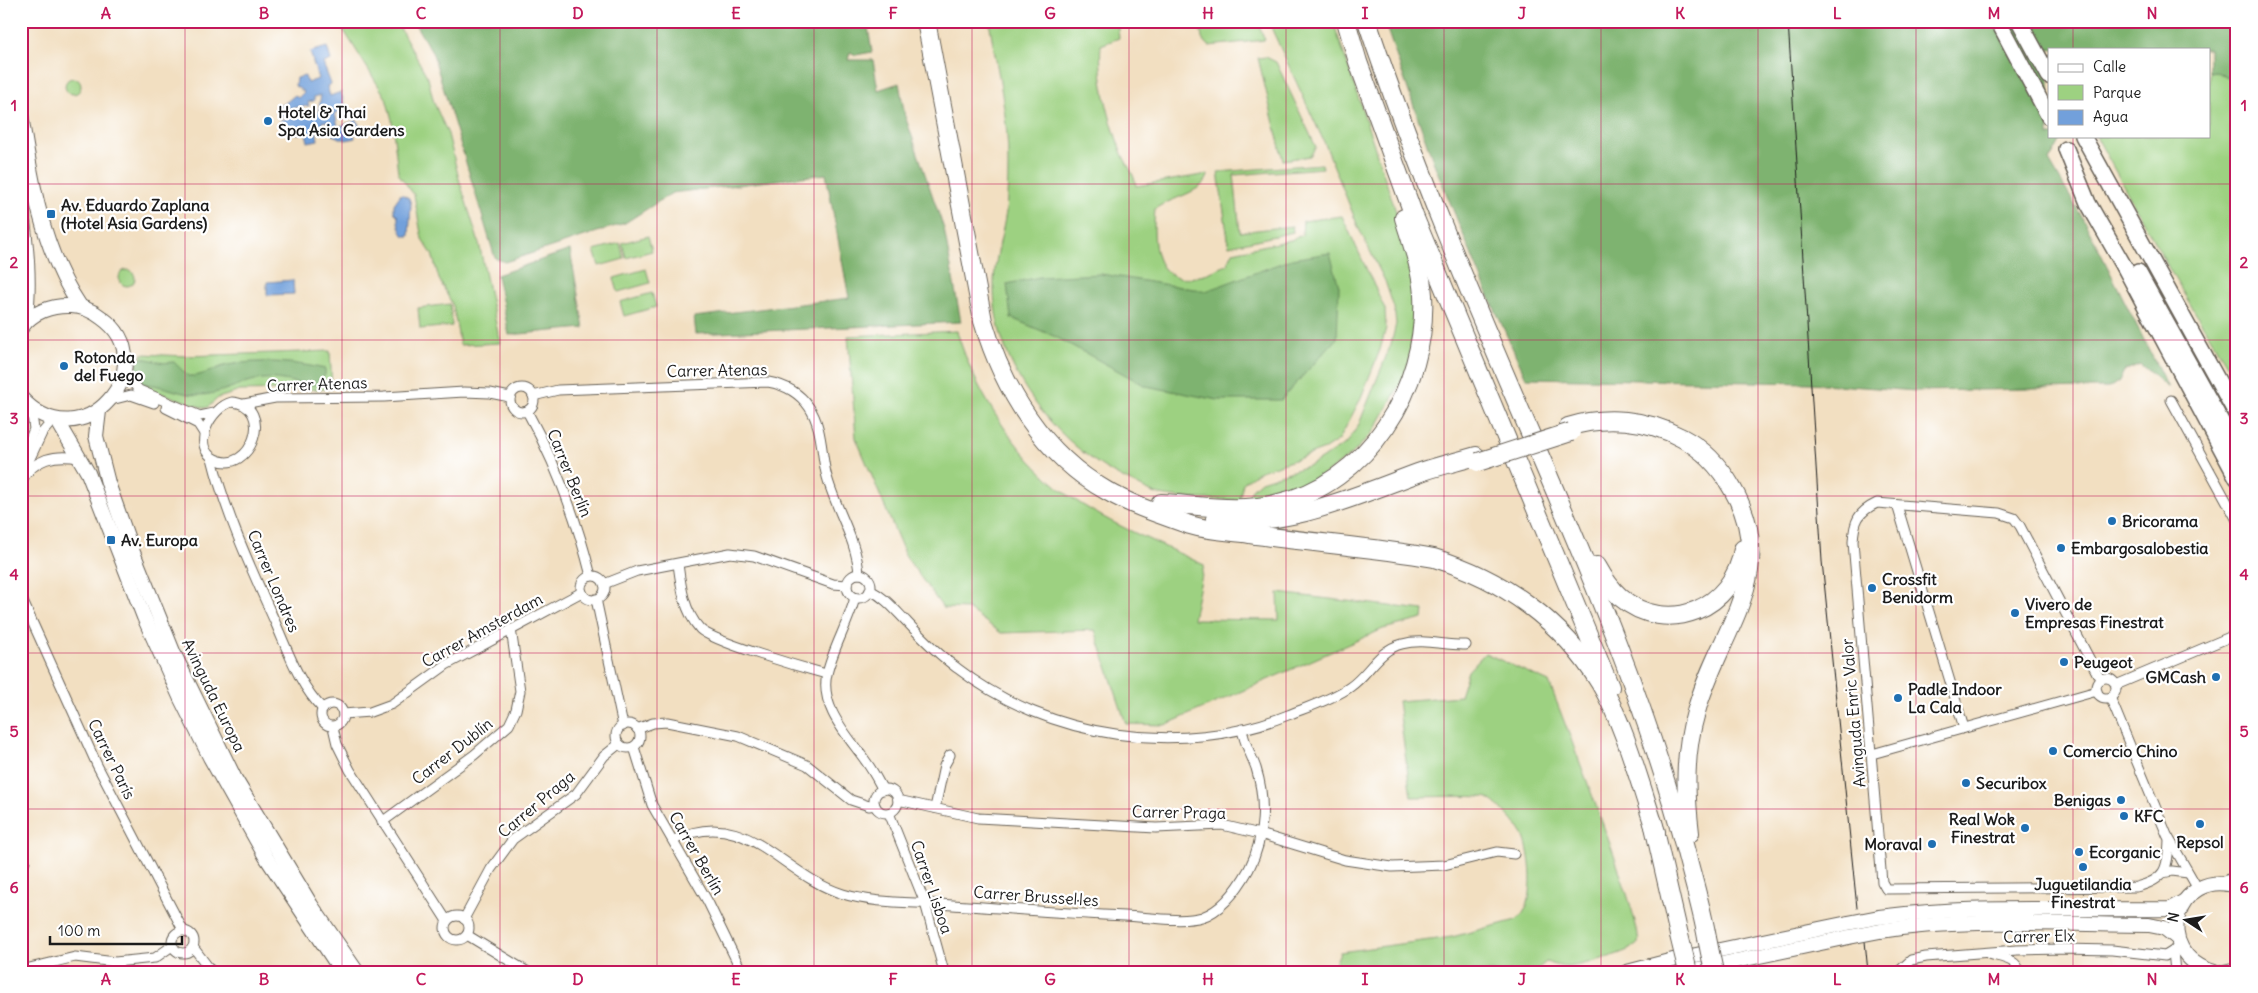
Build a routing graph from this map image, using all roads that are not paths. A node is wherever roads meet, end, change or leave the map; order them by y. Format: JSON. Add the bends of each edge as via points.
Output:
{"nodes":[{"id":1,"x":926,"y":21,"type":"edge"},
{"id":2,"x":936,"y":21,"type":"edge"},
{"id":3,"x":1339,"y":21,"type":"edge"},
{"id":4,"x":1346,"y":21,"type":"edge"},
{"id":5,"x":1367,"y":21,"type":"edge"},
{"id":6,"x":1998,"y":21,"type":"edge"},
{"id":7,"x":2019,"y":21,"type":"edge"},
{"id":8,"x":2048,"y":74,"type":"edge"},
{"id":9,"x":21,"y":115,"type":"edge"},
{"id":10,"x":2048,"y":116,"type":"edge"},
{"id":11,"x":2084,"y":138,"type":"edge"},
{"id":12,"x":2063,"y":143,"type":"edge"},
{"id":13,"x":21,"y":204,"type":"edge"},
{"id":14,"x":80,"y":306,"type":"junction"},
{"id":15,"x":23,"y":325,"type":"edge"},
{"id":16,"x":124,"y":367,"type":"junction"},
{"id":17,"x":533,"y":396,"type":"junction"},
{"id":18,"x":510,"y":397,"type":"junction"},
{"id":19,"x":21,"y":398,"type":"edge"},
{"id":20,"x":111,"y":400,"type":"junction"},
{"id":21,"x":2171,"y":400,"type":"dead end"},
{"id":22,"x":244,"y":404,"type":"junction"},
{"id":23,"x":31,"y":408,"type":"junction"},
{"id":24,"x":99,"y":410,"type":"junction"},
{"id":25,"x":528,"y":410,"type":"junction"},
{"id":26,"x":214,"y":413,"type":"junction"},
{"id":27,"x":2237,"y":414,"type":"edge"},
{"id":28,"x":56,"y":420,"type":"junction"},
{"id":29,"x":1569,"y":430,"type":"junction"},
{"id":30,"x":205,"y":436,"type":"junction"},
{"id":31,"x":2237,"y":450,"type":"edge"},
{"id":32,"x":79,"y":458,"type":"junction"},
{"id":33,"x":212,"y":458,"type":"junction"},
{"id":34,"x":1477,"y":459,"type":"junction"},
{"id":35,"x":21,"y":461,"type":"edge"},
{"id":36,"x":2237,"y":478,"type":"edge"},
{"id":37,"x":21,"y":480,"type":"edge"},
{"id":38,"x":1161,"y":503,"type":"junction"},
{"id":39,"x":1897,"y":505,"type":"junction"},
{"id":40,"x":1177,"y":519,"type":"junction"},
{"id":41,"x":2237,"y":520,"type":"edge"},
{"id":42,"x":1569,"y":523,"type":"junction"},
{"id":43,"x":678,"y":564,"type":"junction"},
{"id":44,"x":859,"y":574,"type":"junction"},
{"id":45,"x":591,"y":576,"type":"junction"},
{"id":46,"x":604,"y":584,"type":"junction"},
{"id":47,"x":847,"y":585,"type":"junction"},
{"id":48,"x":870,"y":590,"type":"junction"},
{"id":49,"x":582,"y":592,"type":"junction"},
{"id":50,"x":21,"y":597,"type":"edge"},
{"id":51,"x":855,"y":598,"type":"junction"},
{"id":52,"x":596,"y":599,"type":"junction"},
{"id":53,"x":511,"y":629,"type":"junction"},
{"id":54,"x":2237,"y":634,"type":"edge"},
{"id":55,"x":1466,"y":645,"type":"dead end"},
{"id":56,"x":826,"y":674,"type":"junction"},
{"id":57,"x":2100,"y":679,"type":"junction"},
{"id":58,"x":2116,"y":685,"type":"junction"},
{"id":59,"x":2097,"y":691,"type":"junction"},
{"id":60,"x":2110,"y":697,"type":"junction"},
{"id":61,"x":323,"y":709,"type":"junction"},
{"id":62,"x":343,"y":714,"type":"junction"},
{"id":63,"x":623,"y":726,"type":"junction"},
{"id":64,"x":333,"y":727,"type":"junction"},
{"id":65,"x":1242,"y":728,"type":"junction"},
{"id":66,"x":1964,"y":728,"type":"junction"},
{"id":67,"x":637,"y":729,"type":"junction"},
{"id":68,"x":619,"y":744,"type":"junction"},
{"id":69,"x":634,"y":747,"type":"junction"},
{"id":70,"x":1872,"y":754,"type":"junction"},
{"id":71,"x":950,"y":755,"type":"dead end"},
{"id":72,"x":883,"y":790,"type":"junction"},
{"id":73,"x":898,"y":800,"type":"junction"},
{"id":74,"x":875,"y":805,"type":"junction"},
{"id":75,"x":935,"y":808,"type":"junction"},
{"id":76,"x":889,"y":813,"type":"junction"},
{"id":77,"x":382,"y":822,"type":"junction"},
{"id":78,"x":1656,"y":832,"type":"junction"},
{"id":79,"x":1260,"y":834,"type":"junction"},
{"id":80,"x":674,"y":840,"type":"junction"},
{"id":81,"x":2169,"y":840,"type":"junction"},
{"id":82,"x":1514,"y":854,"type":"dead end"},
{"id":83,"x":2163,"y":873,"type":"junction"},
{"id":84,"x":2188,"y":873,"type":"junction"},
{"id":85,"x":2233,"y":883,"type":"edge"},
{"id":86,"x":2198,"y":889,"type":"junction"},
{"id":87,"x":2184,"y":902,"type":"junction"},
{"id":88,"x":925,"y":903,"type":"junction"},
{"id":89,"x":1702,"y":914,"type":"junction"},
{"id":90,"x":464,"y":918,"type":"junction"},
{"id":91,"x":447,"y":921,"type":"junction"},
{"id":92,"x":1880,"y":924,"type":"junction"},
{"id":93,"x":182,"y":930,"type":"junction"},
{"id":94,"x":1848,"y":930,"type":"junction"},
{"id":95,"x":467,"y":935,"type":"junction"},
{"id":96,"x":2176,"y":945,"type":"junction"},
{"id":97,"x":172,"y":946,"type":"junction"},
{"id":98,"x":193,"y":947,"type":"junction"},
{"id":99,"x":1984,"y":952,"type":"junction"},
{"id":100,"x":115,"y":967,"type":"edge"},
{"id":101,"x":2237,"y":969,"type":"edge"},
{"id":102,"x":21,"y":970,"type":"edge"},
{"id":103,"x":1898,"y":970,"type":"edge"},
{"id":104,"x":2204,"y":971,"type":"edge"},
{"id":105,"x":111,"y":972,"type":"edge"},
{"id":106,"x":212,"y":972,"type":"edge"},
{"id":107,"x":342,"y":972,"type":"edge"},
{"id":108,"x":357,"y":972,"type":"edge"},
{"id":109,"x":528,"y":972,"type":"edge"},
{"id":110,"x":742,"y":972,"type":"edge"},
{"id":111,"x":944,"y":972,"type":"edge"},
{"id":112,"x":1626,"y":972,"type":"edge"},
{"id":113,"x":1684,"y":972,"type":"edge"},
{"id":114,"x":1688,"y":972,"type":"edge"},
{"id":115,"x":1714,"y":972,"type":"edge"},
{"id":116,"x":2020,"y":972,"type":"edge"},
{"id":117,"x":2175,"y":972,"type":"edge"},
{"id":118,"x":2224,"y":972,"type":"edge"}],
"edges":[{"from":1,"to":40,"type":"highway","via":[[979,307],[1009,389],[1040,433],[1084,476],[1136,505]]},
{"from":2,"to":38,"type":"highway","via":[[984,299],[1004,361],[1027,403],[1066,448],[1108,480]]},
{"from":3,"to":38,"type":"highway","via":[[1418,260],[1422,281],[1422,331],[1411,380],[1380,436],[1348,467],[1313,490],[1284,502],[1247,508]]},
{"from":4,"to":78,"type":"highway","via":[[1414,216],[1605,672]]},
{"from":5,"to":42,"type":"highway","via":[[1441,225]]},
{"from":6,"to":10,"type":"highway"},
{"from":7,"to":8,"type":"highway"},
{"from":9,"to":14,"type":"main road","via":[[31,180],[48,239],[65,284]]},
{"from":11,"to":27,"type":"highway"},
{"from":12,"to":31,"type":"highway"},
{"from":12,"to":36,"type":"highway","via":[[2088,203]]},
{"from":13,"to":15,"type":"main road","via":[[28,301]]},
{"from":14,"to":15,"type":"main road","via":[[60,305],[40,311]]},
{"from":14,"to":16,"type":"main road","via":[[93,311],[114,328],[122,346]]},
{"from":16,"to":20,"type":"main road"},
{"from":16,"to":26,"type":"street","via":[[139,390],[200,416]]},
{"from":17,"to":18,"type":"street","via":[[523,388]]},
{"from":17,"to":25,"type":"street","via":[[534,403]]},
{"from":17,"to":44,"type":"street","name":"Carrer Atenas","via":[[558,390],[768,382],[793,391],[814,415],[827,475],[857,559]]},
{"from":18,"to":22,"type":"street","name":"Carrer Atenas","via":[[464,392],[275,398]]},
{"from":18,"to":25,"type":"street","via":[[510,404],[515,410]]},
{"from":19,"to":23,"type":"main road"},
{"from":20,"to":24,"type":"main road"},
{"from":20,"to":30,"type":"street","via":[[131,395],[149,400],[198,424]]},
{"from":21,"to":41,"type":"street"},
{"from":22,"to":26,"type":"street","via":[[226,404]]},
{"from":22,"to":33,"type":"street","via":[[253,413],[255,425],[246,452],[232,462]]},
{"from":23,"to":28,"type":"main road"},
{"from":23,"to":35,"type":"street","via":[[34,429]]},
{"from":24,"to":28,"type":"main road","via":[[85,418]]},
{"from":24,"to":108,"type":"main road","name":"Avinguda Europa","via":[[96,436],[108,483],[174,654],[240,786],[311,905]]},
{"from":25,"to":45,"type":"street","name":"Carrer Berlín","via":[[562,490]]},
{"from":26,"to":30,"type":"street","via":[[207,424]]},
{"from":28,"to":32,"type":"main road","name":"Avinguda Europa"},
{"from":28,"to":37,"type":"street","via":[[42,433]]},
{"from":29,"to":34,"type":"highway","bridge":true},
{"from":29,"to":42,"type":"highway","via":[[1606,426],[1639,428],[1669,437],[1696,454],[1720,479],[1737,508],[1744,538],[1741,560],[1732,581],[1711,603],[1691,612],[1657,614],[1636,608],[1615,592]]},
{"from":29,"to":89,"type":"highway","via":[[1587,423],[1620,420],[1647,424],[1672,433],[1697,447],[1715,465],[1737,497],[1744,514],[1751,556],[1746,589],[1699,702],[1687,758],[1687,810],[1699,874]]},
{"from":30,"to":33,"type":"street","via":[[205,447]]},
{"from":32,"to":37,"type":"street","via":[[63,456],[38,461]]},
{"from":32,"to":107,"type":"main road","name":"Avinguda Europa","via":[[95,488],[155,641],[210,757],[266,857]]},
{"from":33,"to":61,"type":"street","name":"Carrer Londres","via":[[228,510],[270,611],[303,682]]},
{"from":34,"to":38,"type":"highway","via":[[1419,473],[1322,507],[1276,518],[1219,520],[1180,512]]},
{"from":34,"to":40,"type":"highway","via":[[1331,510],[1287,521],[1247,525]]},
{"from":39,"to":57,"type":"street","name":"Avinguda Enric Valor","via":[[2006,514],[2014,518]]},
{"from":39,"to":66,"type":"street"},
{"from":39,"to":70,"type":"street","name":"Avinguda Enric Valor","via":[[1877,503],[1866,508],[1854,524]]},
{"from":40,"to":78,"type":"highway","via":[[1209,529],[1434,558],[1466,568],[1512,592],[1553,626],[1600,684],[1618,723]]},
{"from":42,"to":89,"type":"highway","via":[[1643,710],[1676,813]]},
{"from":43,"to":46,"type":"street","via":[[628,574]]},
{"from":43,"to":47,"type":"street","via":[[730,553],[743,554],[833,584]]},
{"from":43,"to":56,"type":"street","via":[[687,607],[693,620],[708,635]]},
{"from":44,"to":47,"type":"street"},
{"from":44,"to":48,"type":"street","via":[[868,579]]},
{"from":45,"to":46,"type":"street","via":[[600,578]]},
{"from":45,"to":49,"type":"street","via":[[583,582]]},
{"from":46,"to":52,"type":"street","via":[[604,592]]},
{"from":47,"to":51,"type":"street"},
{"from":48,"to":51,"type":"street","via":[[863,598]]},
{"from":48,"to":65,"type":"street","via":[[888,600],[959,670],[995,693],[1041,714],[1108,734],[1134,737],[1187,737]]},
{"from":49,"to":52,"type":"street","via":[[588,598]]},
{"from":49,"to":53,"type":"street","name":"Carrer Amsterdam"},
{"from":50,"to":93,"type":"street","name":"Carrer París","via":[[97,765]]},
{"from":51,"to":56,"type":"street"},
{"from":52,"to":63,"type":"street"},
{"from":53,"to":62,"type":"street","name":"Carrer Amsterdam","via":[[432,673],[392,704],[370,712]]},
{"from":53,"to":77,"type":"street","name":"Carrer Dublín","via":[[520,691],[516,710],[508,725],[474,755]]},
{"from":54,"to":58,"type":"street"},
{"from":55,"to":65,"type":"street","via":[[1429,641],[1395,646],[1346,689],[1287,715]]},
{"from":56,"to":72,"type":"street","via":[[826,689],[835,717]]},
{"from":57,"to":58,"type":"street","via":[[2108,677]]},
{"from":57,"to":59,"type":"street"},
{"from":58,"to":60,"type":"street","via":[[2116,692]]},
{"from":59,"to":60,"type":"street","via":[[2104,698]]},
{"from":59,"to":66,"type":"street"},
{"from":60,"to":81,"type":"street"},
{"from":61,"to":62,"type":"street","via":[[334,704]]},
{"from":61,"to":64,"type":"street","via":[[320,715],[323,722]]},
{"from":62,"to":64,"type":"street","via":[[340,724]]},
{"from":63,"to":67,"type":"street","via":[[632,725]]},
{"from":63,"to":68,"type":"street","via":[[616,733]]},
{"from":64,"to":77,"type":"street","via":[[343,757]]},
{"from":65,"to":79,"type":"street","name":"Carrer Brussel·les","via":[[1262,791]]},
{"from":66,"to":70,"type":"street"},
{"from":67,"to":69,"type":"street","via":[[640,738]]},
{"from":67,"to":74,"type":"street","via":[[667,722],[738,736],[807,765],[851,800]]},
{"from":68,"to":69,"type":"street","via":[[626,748]]},
{"from":68,"to":90,"type":"street","name":"Carrer Praga","via":[[604,756],[576,794],[513,839],[491,869]]},
{"from":69,"to":80,"type":"street","name":"Carrer Berlín","via":[[649,797]]},
{"from":70,"to":83,"type":"street","name":"Avinguda Enric Valor","via":[[1882,882],[1886,889],[2136,887],[2151,884]]},
{"from":71,"to":75,"type":"street","via":[[944,766]]},
{"from":72,"to":73,"type":"street","via":[[893,791]]},
{"from":72,"to":74,"type":"street","via":[[876,795]]},
{"from":73,"to":75,"type":"street","name":"Carrer Praga"},
{"from":73,"to":76,"type":"street","via":[[896,809]]},
{"from":74,"to":76,"type":"street","via":[[881,812]]},
{"from":75,"to":79,"type":"street","name":"Carrer Praga","via":[[978,818],[1156,828],[1222,825]]},
{"from":76,"to":88,"type":"street","name":"Carrer Lisboa"},
{"from":77,"to":91,"type":"street"},
{"from":78,"to":114,"type":"highway","bridge":true},
{"from":79,"to":82,"type":"street","name":"Carrer Praga","via":[[1345,860],[1392,867],[1444,865],[1497,852]]},
{"from":79,"to":88,"type":"street","name":"Carrer Brussel·les","via":[[1240,884],[1219,907],[1200,918],[1073,914]]},
{"from":80,"to":88,"type":"street","name":"Carrer Brussel·les","via":[[699,830],[722,830],[759,844],[813,880],[841,894]]},
{"from":80,"to":110,"type":"street","name":"Carrer Berlín"},
{"from":81,"to":83,"type":"street"},
{"from":81,"to":84,"type":"street"},
{"from":83,"to":84,"type":"street"},
{"from":84,"to":86,"type":"street"},
{"from":85,"to":86,"type":"main road","via":[[2212,884]]},
{"from":86,"to":87,"type":"main road"},
{"from":87,"to":92,"type":"main road","via":[[2170,909],[1926,912]]},
{"from":87,"to":96,"type":"main road","via":[[2178,915]]},
{"from":88,"to":111,"type":"street","name":"Carrer Lisboa"},
{"from":89,"to":115,"type":"highway","bridge":true},
{"from":90,"to":91,"type":"street","via":[[453,917]]},
{"from":90,"to":95,"type":"street","via":[[468,926]]},
{"from":91,"to":95,"type":"street","via":[[444,929],[450,939],[458,940]]},
{"from":92,"to":94,"type":"main road","bridge":true},
{"from":92,"to":96,"type":"main road","via":[[2149,925],[2164,928]]},
{"from":93,"to":97,"type":"street","via":[[173,935]]},
{"from":93,"to":98,"type":"street","via":[[192,936]]},
{"from":94,"to":112,"type":"main road","via":[[1677,959]]},
{"from":94,"to":113,"type":"main road"},
{"from":95,"to":109,"type":"street"},
{"from":96,"to":99,"type":"street","name":"Carrer Elx","via":[[2165,956],[2112,950]]},
{"from":96,"to":104,"type":"main road"},
{"from":96,"to":117,"type":"street"},
{"from":97,"to":98,"type":"street","via":[[180,953]]},
{"from":97,"to":100,"type":"street","via":[[155,958]]},
{"from":98,"to":106,"type":"street"},
{"from":99,"to":103,"type":"street","name":"Carrer Elx","via":[[1911,960]]},
{"from":99,"to":116,"type":"street","via":[[2012,960]]},
{"from":100,"to":102,"type":"street","via":[[75,957]]},
{"from":100,"to":105,"type":"street"},
{"from":101,"to":118,"type":"main road"}]}
